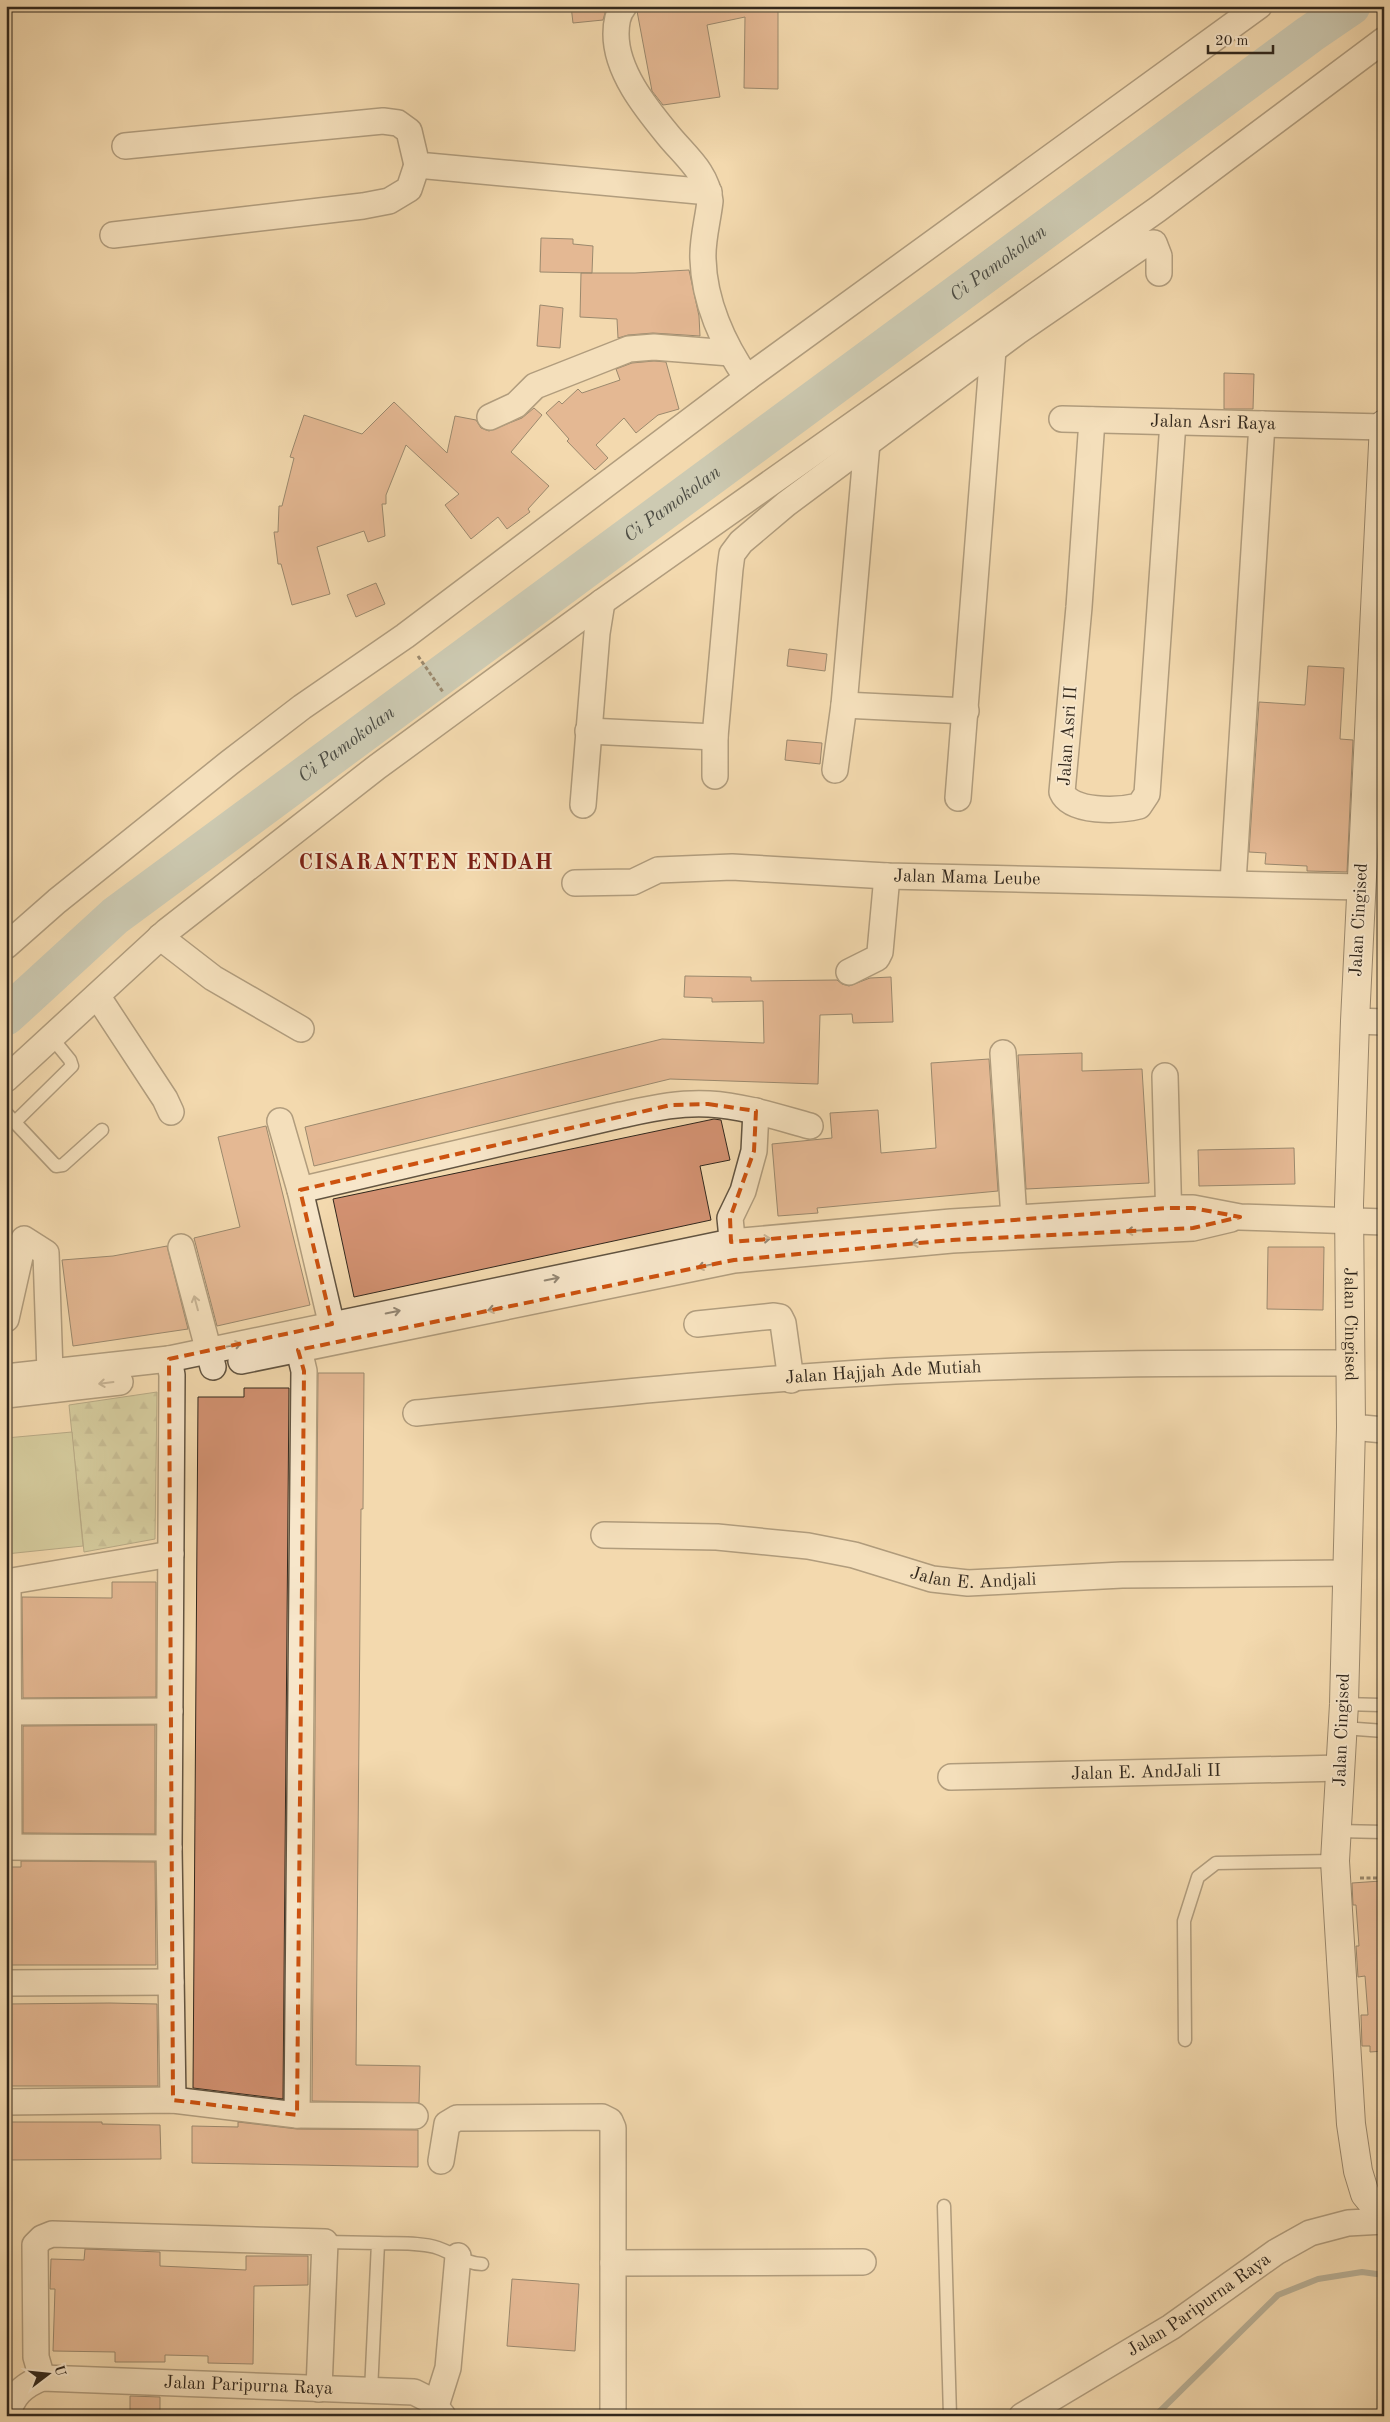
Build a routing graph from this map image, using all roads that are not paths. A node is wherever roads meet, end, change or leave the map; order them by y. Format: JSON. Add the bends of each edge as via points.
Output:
{"nodes":[{"id":1,"x":1259,"y":6,"type":"edge"},
{"id":2,"x":620,"y":8,"type":"edge"},
{"id":3,"x":1384,"y":40,"type":"edge"},
{"id":4,"x":125,"y":146,"type":"dead end"},
{"id":5,"x":417,"y":165,"type":"junction"},
{"id":6,"x":709,"y":192,"type":"junction"},
{"id":7,"x":113,"y":235,"type":"dead end"},
{"id":8,"x":1159,"y":273,"type":"dead end"},
{"id":9,"x":1011,"y":325,"type":"junction"},
{"id":10,"x":985,"y":343,"type":"junction"},
{"id":11,"x":730,"y":353,"type":"junction"},
{"id":12,"x":746,"y":378,"type":"junction"},
{"id":13,"x":490,"y":417,"type":"dead end"},
{"id":14,"x":1062,"y":419,"type":"dead end"},
{"id":15,"x":1092,"y":420,"type":"junction"},
{"id":16,"x":1173,"y":422,"type":"junction"},
{"id":17,"x":1262,"y":424,"type":"junction"},
{"id":18,"x":1377,"y":426,"type":"edge"},
{"id":19,"x":867,"y":444,"type":"junction"},
{"id":20,"x":602,"y":602,"type":"junction"},
{"id":21,"x":1378,"y":620,"type":"edge"},
{"id":22,"x":844,"y":706,"type":"junction"},
{"id":23,"x":966,"y":711,"type":"junction"},
{"id":24,"x":588,"y":730,"type":"junction"},
{"id":25,"x":716,"y":737,"type":"junction"},
{"id":26,"x":835,"y":770,"type":"dead end"},
{"id":27,"x":715,"y":776,"type":"dead end"},
{"id":28,"x":958,"y":798,"type":"dead end"},
{"id":29,"x":583,"y":805,"type":"dead end"},
{"id":30,"x":887,"y":876,"type":"junction"},
{"id":31,"x":1233,"y":882,"type":"junction"},
{"id":32,"x":575,"y":883,"type":"dead end"},
{"id":33,"x":1361,"y":887,"type":"junction"},
{"id":34,"x":160,"y":937,"type":"junction"},
{"id":35,"x":6,"y":946,"type":"edge"},
{"id":36,"x":849,"y":972,"type":"dead end"},
{"id":37,"x":98,"y":997,"type":"junction"},
{"id":38,"x":1355,"y":1021,"type":"junction"},
{"id":39,"x":1384,"y":1022,"type":"edge"},
{"id":40,"x":300,"y":1029,"type":"dead end"},
{"id":41,"x":52,"y":1038,"type":"junction"},
{"id":42,"x":1003,"y":1053,"type":"dead end"},
{"id":43,"x":1165,"y":1076,"type":"dead end"},
{"id":44,"x":6,"y":1079,"type":"edge"},
{"id":45,"x":756,"y":1111,"type":"junction"},
{"id":46,"x":171,"y":1112,"type":"dead end"},
{"id":47,"x":10,"y":1118,"type":"edge"},
{"id":48,"x":280,"y":1121,"type":"dead end"},
{"id":49,"x":810,"y":1126,"type":"dead end"},
{"id":50,"x":102,"y":1130,"type":"dead end"},
{"id":51,"x":300,"y":1190,"type":"junction"},
{"id":52,"x":1014,"y":1218,"type":"junction"},
{"id":53,"x":1175,"y":1218,"type":"junction"},
{"id":54,"x":1349,"y":1220,"type":"junction"},
{"id":55,"x":1384,"y":1222,"type":"edge"},
{"id":56,"x":952,"y":1231,"type":"junction"},
{"id":57,"x":182,"y":1247,"type":"dead end"},
{"id":58,"x":733,"y":1251,"type":"junction"},
{"id":59,"x":6,"y":1319,"type":"edge"},
{"id":60,"x":697,"y":1324,"type":"dead end"},
{"id":61,"x":334,"y":1333,"type":"junction"},
{"id":62,"x":297,"y":1341,"type":"junction"},
{"id":63,"x":211,"y":1359,"type":"junction"},
{"id":64,"x":1351,"y":1363,"type":"junction"},
{"id":65,"x":171,"y":1367,"type":"junction"},
{"id":66,"x":50,"y":1372,"type":"junction"},
{"id":67,"x":6,"y":1376,"type":"edge"},
{"id":68,"x":791,"y":1380,"type":"junction"},
{"id":69,"x":6,"y":1395,"type":"edge"},
{"id":70,"x":416,"y":1413,"type":"dead end"},
{"id":71,"x":1351,"y":1427,"type":"junction"},
{"id":72,"x":1384,"y":1430,"type":"edge"},
{"id":73,"x":604,"y":1535,"type":"dead end"},
{"id":74,"x":171,"y":1554,"type":"junction"},
{"id":75,"x":1347,"y":1573,"type":"junction"},
{"id":76,"x":7,"y":1582,"type":"edge"},
{"id":77,"x":1384,"y":1702,"type":"edge"},
{"id":78,"x":170,"y":1711,"type":"junction"},
{"id":79,"x":9,"y":1712,"type":"junction"},
{"id":80,"x":1343,"y":1716,"type":"junction"},
{"id":81,"x":1384,"y":1731,"type":"edge"},
{"id":82,"x":1341,"y":1768,"type":"junction"},
{"id":83,"x":951,"y":1777,"type":"dead end"},
{"id":84,"x":1337,"y":1831,"type":"junction"},
{"id":85,"x":1384,"y":1832,"type":"edge"},
{"id":86,"x":7,"y":1847,"type":"edge"},
{"id":87,"x":169,"y":1848,"type":"junction"},
{"id":88,"x":1336,"y":1861,"type":"junction"},
{"id":89,"x":171,"y":1982,"type":"junction"},
{"id":90,"x":6,"y":1983,"type":"edge"},
{"id":91,"x":1185,"y":2040,"type":"dead end"},
{"id":92,"x":173,"y":2100,"type":"junction"},
{"id":93,"x":6,"y":2102,"type":"edge"},
{"id":94,"x":297,"y":2115,"type":"junction"},
{"id":95,"x":415,"y":2116,"type":"dead end"},
{"id":96,"x":441,"y":2161,"type":"dead end"},
{"id":97,"x":944,"y":2206,"type":"dead end"},
{"id":98,"x":1384,"y":2219,"type":"edge"},
{"id":99,"x":325,"y":2242,"type":"junction"},
{"id":100,"x":378,"y":2244,"type":"junction"},
{"id":101,"x":458,"y":2256,"type":"junction"},
{"id":102,"x":863,"y":2262,"type":"dead end"},
{"id":103,"x":614,"y":2263,"type":"junction"},
{"id":104,"x":482,"y":2264,"type":"dead end"},
{"id":105,"x":42,"y":2378,"type":"junction"},
{"id":106,"x":319,"y":2389,"type":"junction"},
{"id":107,"x":371,"y":2391,"type":"junction"},
{"id":108,"x":440,"y":2411,"type":"edge"},
{"id":109,"x":8,"y":2416,"type":"edge"},
{"id":110,"x":613,"y":2416,"type":"edge"},
{"id":111,"x":950,"y":2416,"type":"edge"},
{"id":112,"x":1022,"y":2416,"type":"edge"}],
"edges":[{"from":1,"to":12,"type":"street"},
{"from":2,"to":6,"type":"street","via":[[616,41],[622,66],[667,134],[704,177]]},
{"from":3,"to":9,"type":"street","via":[[1158,209]]},
{"from":4,"to":5,"type":"street","via":[[382,120],[398,123],[409,131]]},
{"from":5,"to":6,"type":"street"},
{"from":5,"to":7,"type":"street","via":[[409,190],[389,201]]},
{"from":6,"to":11,"type":"street","via":[[704,279]]},
{"from":8,"to":9,"type":"street","via":[[1158,248],[1154,243],[1146,244]]},
{"from":9,"to":10,"type":"street"},
{"from":10,"to":19,"type":"street"},
{"from":10,"to":20,"type":"street"},
{"from":10,"to":23,"type":"street"},
{"from":11,"to":12,"type":"street"},
{"from":11,"to":13,"type":"street","via":[[654,347],[629,349],[535,386],[516,405]]},
{"from":12,"to":35,"type":"street","via":[[405,636],[228,763]]},
{"from":14,"to":15,"type":"street","name":"Jalan Asri Raya"},
{"from":15,"to":16,"type":"street","name":"Jalan Asri Raya"},
{"from":15,"to":16,"type":"street","name":"Jalan Asri II","via":[[1062,792],[1071,804],[1112,809],[1138,806],[1147,794]]},
{"from":16,"to":17,"type":"street","name":"Jalan Asri Raya"},
{"from":17,"to":18,"type":"street","name":"Jalan Asri Raya"},
{"from":17,"to":31,"type":"street"},
{"from":18,"to":21,"type":"main road","name":"Jalan Cingised"},
{"from":19,"to":22,"type":"street"},
{"from":19,"to":25,"type":"street","via":[[747,535],[732,554]]},
{"from":20,"to":24,"type":"street"},
{"from":20,"to":34,"type":"street","via":[[369,773]]},
{"from":21,"to":33,"type":"main road","name":"Jalan Cingised"},
{"from":22,"to":23,"type":"street"},
{"from":22,"to":26,"type":"street"},
{"from":23,"to":28,"type":"street"},
{"from":24,"to":25,"type":"street"},
{"from":24,"to":29,"type":"street"},
{"from":25,"to":27,"type":"street"},
{"from":30,"to":31,"type":"street","name":"Jalan Mama Leube"},
{"from":30,"to":32,"type":"street","name":"Jalan Mama Leube","via":[[710,867],[658,870],[633,882]]},
{"from":30,"to":36,"type":"street","via":[[880,952],[877,958]]},
{"from":31,"to":33,"type":"street","name":"Jalan Mama Leube"},
{"from":33,"to":38,"type":"main road","name":"Jalan Cingised"},
{"from":34,"to":37,"type":"street"},
{"from":34,"to":40,"type":"street","via":[[213,978]]},
{"from":37,"to":41,"type":"street"},
{"from":37,"to":46,"type":"street"},
{"from":38,"to":39,"type":"street"},
{"from":38,"to":54,"type":"main road","name":"Jalan Cingised"},
{"from":41,"to":44,"type":"street"},
{"from":41,"to":47,"type":"lane","via":[[72,1066]]},
{"from":42,"to":52,"type":"street"},
{"from":43,"to":53,"type":"street"},
{"from":45,"to":49,"type":"street"},
{"from":45,"to":51,"type":"street","via":[[708,1104],[671,1106]]},
{"from":45,"to":58,"type":"street","via":[[754,1152],[730,1218]]},
{"from":47,"to":50,"type":"lane","via":[[53,1165],[59,1166]]},
{"from":48,"to":51,"type":"street"},
{"from":51,"to":61,"type":"street"},
{"from":52,"to":53,"type":"street"},
{"from":52,"to":56,"type":"street"},
{"from":53,"to":54,"type":"street"},
{"from":53,"to":56,"type":"street","one_way":true},
{"from":54,"to":55,"type":"street"},
{"from":54,"to":64,"type":"main road","name":"Jalan Cingised"},
{"from":56,"to":58,"type":"street"},
{"from":63,"to":57,"type":"street","one_way":true},
{"from":58,"to":61,"type":"street"},
{"from":59,"to":66,"type":"street","via":[[24,1239],[46,1253]]},
{"from":60,"to":68,"type":"street","via":[[780,1317]]},
{"from":61,"to":62,"type":"street"},
{"from":62,"to":63,"type":"street"},
{"from":62,"to":94,"type":"street","via":[[304,1371]]},
{"from":63,"to":65,"type":"street"},
{"from":64,"to":68,"type":"street","name":"Jalan Hajjah Ade Mutiah","via":[[1027,1366]]},
{"from":64,"to":71,"type":"main road","name":"Jalan Cingised"},
{"from":65,"to":66,"type":"street"},
{"from":65,"to":69,"type":"street","one_way":true},
{"from":65,"to":74,"type":"street"},
{"from":66,"to":67,"type":"street"},
{"from":68,"to":70,"type":"street","name":"Jalan Hajjah Ade Mutiah"},
{"from":71,"to":72,"type":"street"},
{"from":71,"to":75,"type":"main road","name":"Jalan Cingised"},
{"from":73,"to":75,"type":"street","name":"Jalan E. Andjali","via":[[717,1537],[808,1546],[854,1555],[932,1579],[968,1582],[1122,1575]]},
{"from":74,"to":76,"type":"street"},
{"from":74,"to":78,"type":"street"},
{"from":75,"to":80,"type":"main road","name":"Jalan Cingised"},
{"from":76,"to":79,"type":"street"},
{"from":77,"to":80,"type":"lane"},
{"from":78,"to":79,"type":"street"},
{"from":78,"to":87,"type":"street"},
{"from":79,"to":86,"type":"street"},
{"from":80,"to":81,"type":"lane"},
{"from":80,"to":82,"type":"main road","name":"Jalan Cingised"},
{"from":82,"to":83,"type":"street","name":"Jalan E. AndJali II"},
{"from":82,"to":84,"type":"main road","name":"Jalan Cingised"},
{"from":84,"to":85,"type":"lane"},
{"from":84,"to":88,"type":"main road","name":"Jalan Cingised"},
{"from":86,"to":87,"type":"street"},
{"from":87,"to":89,"type":"street"},
{"from":88,"to":91,"type":"lane","via":[[1216,1863],[1198,1877],[1184,1921]]},
{"from":88,"to":98,"type":"main road","name":"Jalan Cingised","via":[[1350,2124],[1365,2194]]},
{"from":89,"to":90,"type":"street"},
{"from":89,"to":92,"type":"street"},
{"from":92,"to":93,"type":"street"},
{"from":92,"to":94,"type":"street"},
{"from":94,"to":95,"type":"street"},
{"from":96,"to":103,"type":"street","via":[[447,2124],[457,2118],[607,2118],[613,2128]]},
{"from":97,"to":111,"type":"lane"},
{"from":98,"to":112,"type":"street","name":"Jalan Paripurna Raya","via":[[1348,2223],[1310,2233],[1276,2252],[1170,2326]]},
{"from":99,"to":100,"type":"lane"},
{"from":99,"to":105,"type":"street","via":[[46,2235],[35,2245],[36,2357]]},
{"from":99,"to":106,"type":"street"},
{"from":100,"to":101,"type":"lane","via":[[436,2247]]},
{"from":100,"to":107,"type":"lane"},
{"from":101,"to":104,"type":"lane","via":[[471,2264]]},
{"from":101,"to":108,"type":"street","via":[[448,2368]]},
{"from":102,"to":103,"type":"street"},
{"from":103,"to":110,"type":"street"},
{"from":105,"to":106,"type":"street","name":"Jalan Paripurna Raya"},
{"from":105,"to":109,"type":"street","via":[[17,2394]]},
{"from":106,"to":107,"type":"street","name":"Jalan Paripurna Raya"},
{"from":107,"to":108,"type":"street","name":"Jalan Paripurna Raya","via":[[414,2392],[424,2396]]}]}
